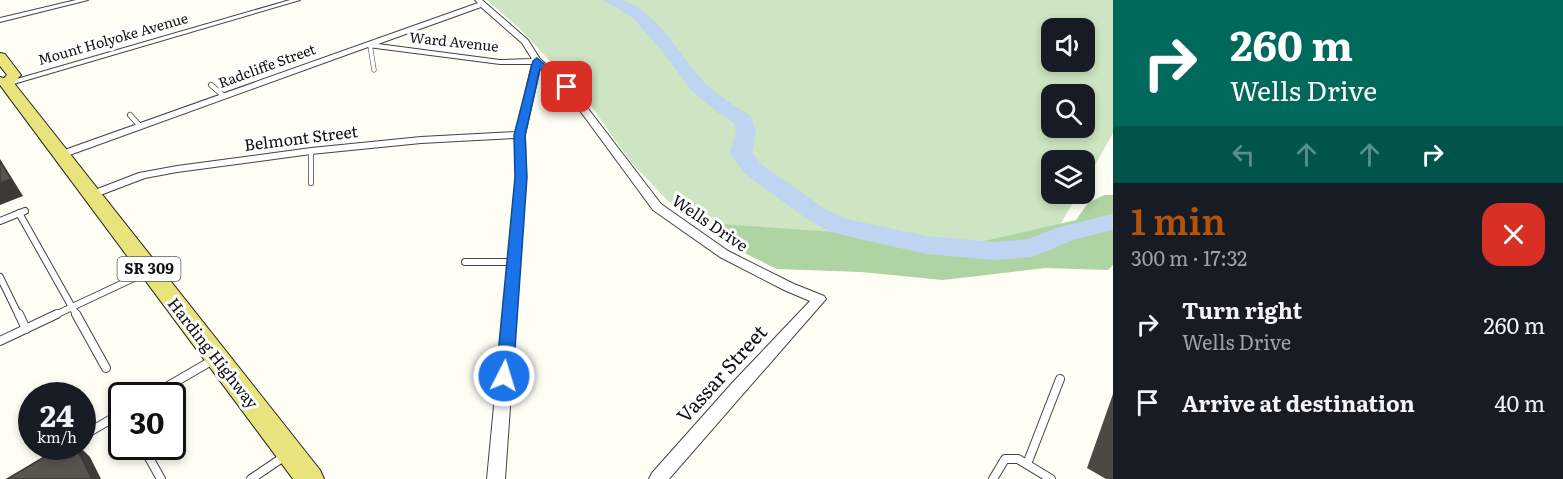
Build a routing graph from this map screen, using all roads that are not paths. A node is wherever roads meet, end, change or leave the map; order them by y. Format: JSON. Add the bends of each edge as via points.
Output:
{"nodes":[{"id":1,"x":85,"y":0,"type":"edge"},
{"id":2,"x":297,"y":0,"type":"edge"},
{"id":3,"x":480,"y":2,"type":"edge"},
{"id":4,"x":0,"y":20,"type":"edge"},
{"id":5,"x":369,"y":45,"type":"junction"},
{"id":6,"x":0,"y":57,"type":"edge"},
{"id":7,"x":537,"y":61,"type":"junction"},
{"id":8,"x":374,"y":70,"type":"dead end"},
{"id":9,"x":2,"y":83,"type":"edge"},
{"id":10,"x":211,"y":85,"type":"dead end"},
{"id":11,"x":224,"y":96,"type":"junction"},
{"id":12,"x":130,"y":115,"type":"dead end"},
{"id":13,"x":140,"y":126,"type":"junction"},
{"id":14,"x":520,"y":135,"type":"junction"},
{"id":15,"x":311,"y":150,"type":"junction"},
{"id":16,"x":60,"y":155,"type":"junction"},
{"id":17,"x":311,"y":183,"type":"dead end"},
{"id":18,"x":91,"y":195,"type":"junction"},
{"id":19,"x":0,"y":221,"type":"edge"},
{"id":20,"x":465,"y":262,"type":"dead end"},
{"id":21,"x":514,"y":262,"type":"junction"},
{"id":22,"x":150,"y":271,"type":"junction"},
{"id":23,"x":0,"y":277,"type":"edge"},
{"id":24,"x":819,"y":299,"type":"joint"},
{"id":25,"x":72,"y":307,"type":"junction"},
{"id":26,"x":26,"y":329,"type":"junction"},
{"id":27,"x":0,"y":342,"type":"edge"},
{"id":28,"x":216,"y":358,"type":"junction"},
{"id":29,"x":106,"y":368,"type":"dead end"},
{"id":30,"x":1060,"y":379,"type":"dead end"},
{"id":31,"x":175,"y":382,"type":"edge"},
{"id":32,"x":290,"y":452,"type":"junction"},
{"id":33,"x":150,"y":460,"type":"edge"},
{"id":34,"x":1027,"y":464,"type":"junction"},
{"id":35,"x":161,"y":479,"type":"edge"},
{"id":36,"x":251,"y":479,"type":"edge"},
{"id":37,"x":310,"y":479,"type":"edge"},
{"id":38,"x":496,"y":479,"type":"edge"},
{"id":39,"x":658,"y":479,"type":"edge"},
{"id":40,"x":993,"y":479,"type":"edge"},
{"id":41,"x":1051,"y":479,"type":"edge"}],
"edges":[{"from":1,"to":4,"type":"street"},
{"from":2,"to":9,"type":"street","name":"Mount Holyoke Avenue"},
{"from":3,"to":5,"type":"street","name":"Radcliffe Street"},
{"from":3,"to":7,"type":"street","name":"Wells Drive","via":[[525,42]]},
{"from":5,"to":7,"type":"street","name":"Ward Avenue","via":[[500,62]]},
{"from":5,"to":8,"type":"lane"},
{"from":5,"to":11,"type":"street","name":"Radcliffe Street"},
{"from":6,"to":9,"type":"main road","name":"Harding Highway","number":"SR 309","via":[[14,75]]},
{"from":7,"to":14,"type":"street"},
{"from":7,"to":24,"type":"street","name":"Wells Drive","via":[[567,87],[657,207],[724,254]]},
{"from":9,"to":16,"type":"main road","name":"Harding Highway","number":"SR 309"},
{"from":10,"to":11,"type":"lane"},
{"from":11,"to":13,"type":"street","name":"Radcliffe Street"},
{"from":12,"to":13,"type":"lane"},
{"from":13,"to":16,"type":"street","name":"Radcliffe Street"},
{"from":14,"to":15,"type":"street","name":"Belmont Street"},
{"from":14,"to":21,"type":"street"},
{"from":15,"to":17,"type":"lane"},
{"from":15,"to":18,"type":"street","name":"Belmont Street","via":[[143,175]]},
{"from":16,"to":18,"type":"main road","name":"Harding Highway","number":"SR 309"},
{"from":18,"to":22,"type":"main road","name":"Harding Highway","number":"SR 309"},
{"from":19,"to":25,"type":"lane","via":[[22,212]]},
{"from":20,"to":21,"type":"lane"},
{"from":21,"to":38,"type":"street"},
{"from":22,"to":25,"type":"lane"},
{"from":22,"to":28,"type":"main road","name":"Harding Highway","number":"SR 309"},
{"from":23,"to":26,"type":"lane"},
{"from":24,"to":39,"type":"street","name":"Vassar Street"},
{"from":25,"to":26,"type":"lane"},
{"from":25,"to":29,"type":"lane"},
{"from":26,"to":27,"type":"lane"},
{"from":28,"to":31,"type":"lane"},
{"from":28,"to":32,"type":"main road","name":"Harding Highway","number":"SR 309"},
{"from":30,"to":34,"type":"lane"},
{"from":32,"to":36,"type":"lane"},
{"from":32,"to":37,"type":"main road","name":"Harding Highway","number":"SR 309"},
{"from":33,"to":35,"type":"lane"},
{"from":34,"to":40,"type":"lane","via":[[1005,459]]},
{"from":34,"to":41,"type":"lane"}]}
